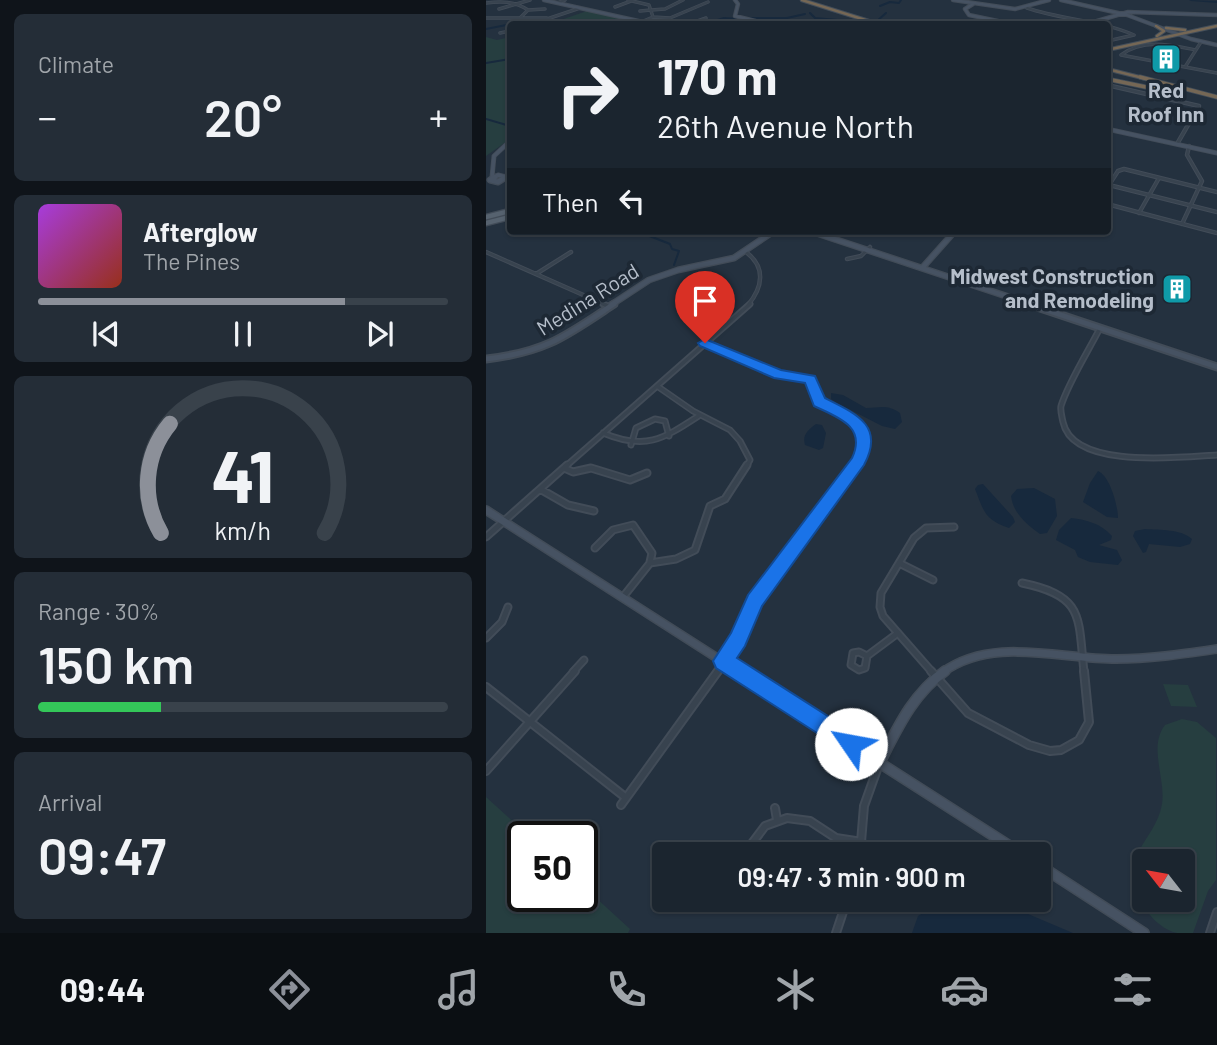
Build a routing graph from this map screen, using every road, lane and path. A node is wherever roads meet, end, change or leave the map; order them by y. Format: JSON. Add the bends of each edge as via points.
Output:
{"nodes":[{"id":1,"x":530,"y":0,"type":"edge"},
{"id":2,"x":544,"y":0,"type":"edge"},
{"id":3,"x":565,"y":0,"type":"edge"},
{"id":4,"x":630,"y":0,"type":"edge"},
{"id":5,"x":651,"y":0,"type":"edge"},
{"id":6,"x":683,"y":0,"type":"edge"},
{"id":7,"x":735,"y":0,"type":"edge"},
{"id":8,"x":796,"y":0,"type":"edge"},
{"id":9,"x":802,"y":0,"type":"edge"},
{"id":10,"x":953,"y":0,"type":"edge"},
{"id":11,"x":1049,"y":0,"type":"edge"},
{"id":12,"x":1061,"y":0,"type":"edge"},
{"id":13,"x":1067,"y":0,"type":"edge"},
{"id":14,"x":708,"y":2,"type":"dead end"},
{"id":15,"x":486,"y":3,"type":"edge"},
{"id":16,"x":557,"y":3,"type":"junction"},
{"id":17,"x":642,"y":3,"type":"junction"},
{"id":18,"x":516,"y":4,"type":"junction"},
{"id":19,"x":973,"y":4,"type":"junction"},
{"id":20,"x":615,"y":7,"type":"dead end"},
{"id":21,"x":580,"y":8,"type":"junction"},
{"id":22,"x":1027,"y":8,"type":"junction"},
{"id":23,"x":499,"y":9,"type":"dead end"},
{"id":24,"x":545,"y":9,"type":"dead end"},
{"id":25,"x":529,"y":10,"type":"junction"},
{"id":26,"x":640,"y":10,"type":"dead end"},
{"id":27,"x":651,"y":10,"type":"junction"},
{"id":28,"x":1118,"y":14,"type":"junction"},
{"id":29,"x":1216,"y":15,"type":"edge"},
{"id":30,"x":653,"y":17,"type":"junction"},
{"id":31,"x":486,"y":18,"type":"edge"},
{"id":32,"x":521,"y":18,"type":"junction"},
{"id":33,"x":547,"y":18,"type":"junction"},
{"id":34,"x":706,"y":19,"type":"dead end"},
{"id":35,"x":540,"y":21,"type":"edge"},
{"id":36,"x":637,"y":21,"type":"edge"},
{"id":37,"x":643,"y":21,"type":"edge"},
{"id":38,"x":699,"y":21,"type":"edge"},
{"id":39,"x":756,"y":21,"type":"edge"},
{"id":40,"x":861,"y":21,"type":"edge"},
{"id":41,"x":868,"y":21,"type":"edge"},
{"id":42,"x":998,"y":21,"type":"edge"},
{"id":43,"x":1097,"y":21,"type":"joint"},
{"id":44,"x":1216,"y":25,"type":"edge"},
{"id":45,"x":1111,"y":26,"type":"edge"},
{"id":46,"x":1156,"y":26,"type":"junction"},
{"id":47,"x":1166,"y":28,"type":"junction"},
{"id":48,"x":1185,"y":30,"type":"junction"},
{"id":49,"x":507,"y":32,"type":"edge"},
{"id":50,"x":1190,"y":32,"type":"junction"},
{"id":51,"x":500,"y":33,"type":"dead end"},
{"id":52,"x":1176,"y":33,"type":"junction"},
{"id":53,"x":1157,"y":36,"type":"junction"},
{"id":54,"x":1168,"y":37,"type":"junction"},
{"id":55,"x":1191,"y":38,"type":"junction"},
{"id":56,"x":1112,"y":40,"type":"dead end"},
{"id":57,"x":1201,"y":42,"type":"junction"},
{"id":58,"x":1216,"y":44,"type":"edge"},
{"id":59,"x":1111,"y":48,"type":"edge"},
{"id":60,"x":1111,"y":48,"type":"edge"},
{"id":61,"x":1196,"y":50,"type":"junction"},
{"id":62,"x":1185,"y":67,"type":"junction"},
{"id":63,"x":1111,"y":69,"type":"edge"},
{"id":64,"x":1216,"y":73,"type":"edge"},
{"id":65,"x":1111,"y":82,"type":"edge"},
{"id":66,"x":1111,"y":82,"type":"edge"},
{"id":67,"x":1111,"y":82,"type":"edge"},
{"id":68,"x":1216,"y":99,"type":"edge"},
{"id":69,"x":1111,"y":128,"type":"edge"},
{"id":70,"x":507,"y":143,"type":"edge"},
{"id":71,"x":1177,"y":144,"type":"junction"},
{"id":72,"x":1190,"y":146,"type":"junction"},
{"id":73,"x":1216,"y":153,"type":"edge"},
{"id":74,"x":491,"y":167,"type":"junction"},
{"id":75,"x":503,"y":176,"type":"junction"},
{"id":76,"x":507,"y":176,"type":"edge"},
{"id":77,"x":1159,"y":178,"type":"junction"},
{"id":78,"x":489,"y":180,"type":"edge"},
{"id":79,"x":1111,"y":183,"type":"edge"},
{"id":80,"x":1111,"y":187,"type":"edge"},
{"id":81,"x":1199,"y":188,"type":"junction"},
{"id":82,"x":1216,"y":192,"type":"edge"},
{"id":83,"x":1149,"y":195,"type":"junction"},
{"id":84,"x":1111,"y":205,"type":"edge"},
{"id":85,"x":1191,"y":206,"type":"junction"},
{"id":86,"x":507,"y":212,"type":"edge"},
{"id":87,"x":1216,"y":212,"type":"edge"},
{"id":88,"x":1139,"y":213,"type":"junction"},
{"id":89,"x":486,"y":217,"type":"edge"},
{"id":90,"x":507,"y":218,"type":"edge"},
{"id":91,"x":486,"y":223,"type":"edge"},
{"id":92,"x":1182,"y":224,"type":"junction"},
{"id":93,"x":1216,"y":233,"type":"edge"},
{"id":94,"x":769,"y":235,"type":"edge"},
{"id":95,"x":823,"y":235,"type":"edge"},
{"id":96,"x":833,"y":235,"type":"edge"},
{"id":97,"x":951,"y":235,"type":"edge"},
{"id":98,"x":869,"y":249,"type":"junction"},
{"id":99,"x":486,"y":252,"type":"edge"},
{"id":100,"x":571,"y":252,"type":"dead end"},
{"id":101,"x":746,"y":252,"type":"junction"},
{"id":102,"x":847,"y":260,"type":"dead end"},
{"id":103,"x":923,"y":267,"type":"junction"},
{"id":104,"x":536,"y":274,"type":"junction"},
{"id":105,"x":610,"y":307,"type":"junction"},
{"id":106,"x":1100,"y":328,"type":"junction"},
{"id":107,"x":705,"y":343,"type":"junction"},
{"id":108,"x":486,"y":359,"type":"edge"},
{"id":109,"x":1216,"y":367,"type":"edge"},
{"id":110,"x":657,"y":386,"type":"junction"},
{"id":111,"x":700,"y":415,"type":"junction"},
{"id":112,"x":603,"y":433,"type":"junction"},
{"id":113,"x":669,"y":436,"type":"junction"},
{"id":114,"x":631,"y":445,"type":"junction"},
{"id":115,"x":1216,"y":455,"type":"edge"},
{"id":116,"x":564,"y":468,"type":"junction"},
{"id":117,"x":647,"y":473,"type":"dead end"},
{"id":118,"x":540,"y":489,"type":"junction"},
{"id":119,"x":486,"y":510,"type":"edge"},
{"id":120,"x":594,"y":511,"type":"dead end"},
{"id":121,"x":504,"y":521,"type":"junction"},
{"id":122,"x":954,"y":527,"type":"dead end"},
{"id":123,"x":486,"y":537,"type":"edge"},
{"id":124,"x":595,"y":548,"type":"dead end"},
{"id":125,"x":650,"y":563,"type":"junction"},
{"id":126,"x":899,"y":563,"type":"junction"},
{"id":127,"x":933,"y":580,"type":"dead end"},
{"id":128,"x":1022,"y":583,"type":"dead end"},
{"id":129,"x":623,"y":597,"type":"junction"},
{"id":130,"x":508,"y":607,"type":"dead end"},
{"id":131,"x":898,"y":633,"type":"junction"},
{"id":132,"x":486,"y":638,"type":"edge"},
{"id":133,"x":1216,"y":649,"type":"edge"},
{"id":134,"x":867,"y":656,"type":"dead end"},
{"id":135,"x":1082,"y":657,"type":"junction"},
{"id":136,"x":584,"y":660,"type":"dead end"},
{"id":137,"x":723,"y":661,"type":"junction"},
{"id":138,"x":935,"y":677,"type":"junction"},
{"id":139,"x":486,"y":687,"type":"edge"},
{"id":140,"x":530,"y":721,"type":"junction"},
{"id":141,"x":880,"y":762,"type":"junction"},
{"id":142,"x":486,"y":771,"type":"edge"},
{"id":143,"x":625,"y":797,"type":"junction"},
{"id":144,"x":621,"y":805,"type":"dead end"},
{"id":145,"x":775,"y":808,"type":"dead end"},
{"id":146,"x":777,"y":820,"type":"junction"},
{"id":147,"x":752,"y":842,"type":"edge"},
{"id":148,"x":862,"y":842,"type":"joint"},
{"id":149,"x":1003,"y":842,"type":"edge"},
{"id":150,"x":1051,"y":873,"type":"edge"},
{"id":151,"x":843,"y":912,"type":"edge"},
{"id":152,"x":1216,"y":912,"type":"edge"},
{"id":153,"x":836,"y":933,"type":"edge"},
{"id":154,"x":1144,"y":933,"type":"edge"},
{"id":155,"x":1210,"y":933,"type":"edge"}],
"edges":[{"from":1,"to":18,"type":"street"},
{"from":2,"to":16,"type":"street"},
{"from":3,"to":16,"type":"street"},
{"from":4,"to":17,"type":"street"},
{"from":4,"to":20,"type":"street"},
{"from":5,"to":17,"type":"street"},
{"from":6,"to":27,"type":"street"},
{"from":7,"to":39,"type":"street","via":[[735,16]]},
{"from":8,"to":40,"type":"highway"},
{"from":9,"to":41,"type":"highway"},
{"from":10,"to":19,"type":"street"},
{"from":11,"to":22,"type":"street"},
{"from":12,"to":28,"type":"street"},
{"from":13,"to":28,"type":"street"},
{"from":14,"to":30,"type":"street","via":[[669,19]]},
{"from":15,"to":18,"type":"street"},
{"from":16,"to":21,"type":"street"},
{"from":17,"to":27,"type":"street"},
{"from":18,"to":23,"type":"street"},
{"from":18,"to":25,"type":"street"},
{"from":19,"to":22,"type":"street"},
{"from":19,"to":42,"type":"street","via":[[965,9],[969,15]]},
{"from":21,"to":33,"type":"street"},
{"from":21,"to":36,"type":"street"},
{"from":22,"to":43,"type":"street","via":[[1076,21]]},
{"from":24,"to":25,"type":"street"},
{"from":25,"to":32,"type":"street"},
{"from":26,"to":27,"type":"street"},
{"from":27,"to":30,"type":"street"},
{"from":28,"to":29,"type":"street","via":[[1150,9]]},
{"from":28,"to":43,"type":"street"},
{"from":28,"to":46,"type":"street"},
{"from":28,"to":47,"type":"street"},
{"from":30,"to":37,"type":"street"},
{"from":31,"to":32,"type":"street"},
{"from":32,"to":33,"type":"street"},
{"from":33,"to":35,"type":"street"},
{"from":34,"to":38,"type":"street"},
{"from":44,"to":48,"type":"highway"},
{"from":44,"to":50,"type":"highway"},
{"from":45,"to":56,"type":"street","via":[[1134,35]]},
{"from":46,"to":52,"type":"street"},
{"from":46,"to":53,"type":"highway","via":[[1164,31]]},
{"from":47,"to":48,"type":"highway"},
{"from":47,"to":52,"type":"street"},
{"from":48,"to":52,"type":"highway"},
{"from":49,"to":51,"type":"street"},
{"from":50,"to":52,"type":"highway"},
{"from":50,"to":55,"type":"highway"},
{"from":52,"to":53,"type":"highway"},
{"from":52,"to":54,"type":"highway"},
{"from":52,"to":55,"type":"street"},
{"from":53,"to":59,"type":"highway"},
{"from":54,"to":55,"type":"highway"},
{"from":54,"to":60,"type":"highway"},
{"from":55,"to":57,"type":"street"},
{"from":55,"to":58,"type":"street"},
{"from":57,"to":58,"type":"street"},
{"from":57,"to":61,"type":"street"},
{"from":61,"to":62,"type":"street"},
{"from":61,"to":62,"type":"street","via":[[1153,44],[1121,55]]},
{"from":62,"to":64,"type":"street"},
{"from":63,"to":68,"type":"highway"},
{"from":65,"to":68,"type":"highway"},
{"from":66,"to":68,"type":"highway"},
{"from":67,"to":71,"type":"street","via":[[1199,106]]},
{"from":69,"to":71,"type":"street"},
{"from":70,"to":74,"type":"street","via":[[494,153]]},
{"from":71,"to":72,"type":"street"},
{"from":72,"to":73,"type":"street"},
{"from":72,"to":81,"type":"street","via":[[1187,155],[1201,176]]},
{"from":74,"to":75,"type":"street"},
{"from":74,"to":78,"type":"street"},
{"from":75,"to":76,"type":"street"},
{"from":75,"to":78,"type":"street"},
{"from":77,"to":79,"type":"street","via":[[1122,170]]},
{"from":77,"to":81,"type":"street"},
{"from":77,"to":83,"type":"street"},
{"from":80,"to":83,"type":"street"},
{"from":81,"to":82,"type":"street"},
{"from":81,"to":85,"type":"street"},
{"from":83,"to":85,"type":"street"},
{"from":83,"to":88,"type":"street"},
{"from":84,"to":88,"type":"street"},
{"from":85,"to":87,"type":"street"},
{"from":85,"to":92,"type":"street"},
{"from":86,"to":89,"type":"main road"},
{"from":88,"to":92,"type":"street"},
{"from":90,"to":91,"type":"main road"},
{"from":92,"to":93,"type":"street"},
{"from":94,"to":101,"type":"street","name":"Medina Road"},
{"from":95,"to":98,"type":"street"},
{"from":96,"to":98,"type":"street"},
{"from":97,"to":103,"type":"street"},
{"from":98,"to":102,"type":"street"},
{"from":98,"to":103,"type":"street"},
{"from":99,"to":104,"type":"street"},
{"from":100,"to":104,"type":"street"},
{"from":101,"to":105,"type":"street","name":"Medina Road","via":[[658,276]]},
{"from":101,"to":107,"type":"street","via":[[761,268],[758,291],[750,304]]},
{"from":103,"to":106,"type":"street"},
{"from":104,"to":105,"type":"street"},
{"from":105,"to":108,"type":"street","name":"Medina Road","via":[[545,347]]},
{"from":106,"to":109,"type":"street"},
{"from":106,"to":115,"type":"street","via":[[1062,403],[1061,421],[1068,433],[1082,446],[1102,454]]},
{"from":107,"to":110,"type":"street"},
{"from":107,"to":137,"type":"street","via":[[779,374],[810,379],[820,402],[861,427],[865,440],[863,454],[755,601]]},
{"from":110,"to":111,"type":"street"},
{"from":110,"to":112,"type":"street"},
{"from":111,"to":113,"type":"street"},
{"from":111,"to":125,"type":"street","via":[[713,418],[739,436],[750,460],[725,499],[710,506],[695,550]]},
{"from":112,"to":114,"type":"street"},
{"from":112,"to":116,"type":"street"},
{"from":113,"to":114,"type":"street"},
{"from":113,"to":114,"type":"street","via":[[664,421],[655,419],[636,428]]},
{"from":116,"to":117,"type":"street","via":[[573,472],[591,468],[627,480]]},
{"from":116,"to":118,"type":"street"},
{"from":118,"to":120,"type":"street","via":[[568,505]]},
{"from":118,"to":121,"type":"street"},
{"from":119,"to":121,"type":"street"},
{"from":121,"to":123,"type":"street"},
{"from":121,"to":129,"type":"street"},
{"from":122,"to":126,"type":"street","via":[[920,532]]},
{"from":124,"to":125,"type":"street","via":[[613,530],[633,525],[652,553]]},
{"from":125,"to":129,"type":"street"},
{"from":126,"to":127,"type":"street"},
{"from":126,"to":131,"type":"street","via":[[880,599],[883,616]]},
{"from":128,"to":135,"type":"street","via":[[1055,591],[1070,601],[1078,617]]},
{"from":129,"to":137,"type":"street"},
{"from":130,"to":132,"type":"street","via":[[502,622]]},
{"from":131,"to":134,"type":"street"},
{"from":131,"to":138,"type":"street"},
{"from":133,"to":135,"type":"street","via":[[1158,658]]},
{"from":135,"to":138,"type":"street","via":[[990,652],[957,662]]},
{"from":135,"to":138,"type":"street","via":[[1089,722],[1071,747],[1052,751],[1040,750],[976,718]]},
{"from":136,"to":140,"type":"street"},
{"from":137,"to":141,"type":"street"},
{"from":137,"to":143,"type":"street"},
{"from":138,"to":141,"type":"street","via":[[916,697]]},
{"from":139,"to":140,"type":"street"},
{"from":140,"to":142,"type":"street"},
{"from":140,"to":143,"type":"street"},
{"from":141,"to":148,"type":"street","via":[[864,806]]},
{"from":141,"to":149,"type":"street"},
{"from":143,"to":144,"type":"street"},
{"from":145,"to":146,"type":"street"},
{"from":146,"to":147,"type":"street"},
{"from":146,"to":148,"type":"street","via":[[799,818],[836,838]]},
{"from":150,"to":154,"type":"street"},
{"from":151,"to":153,"type":"street"},
{"from":152,"to":155,"type":"street"}]}
